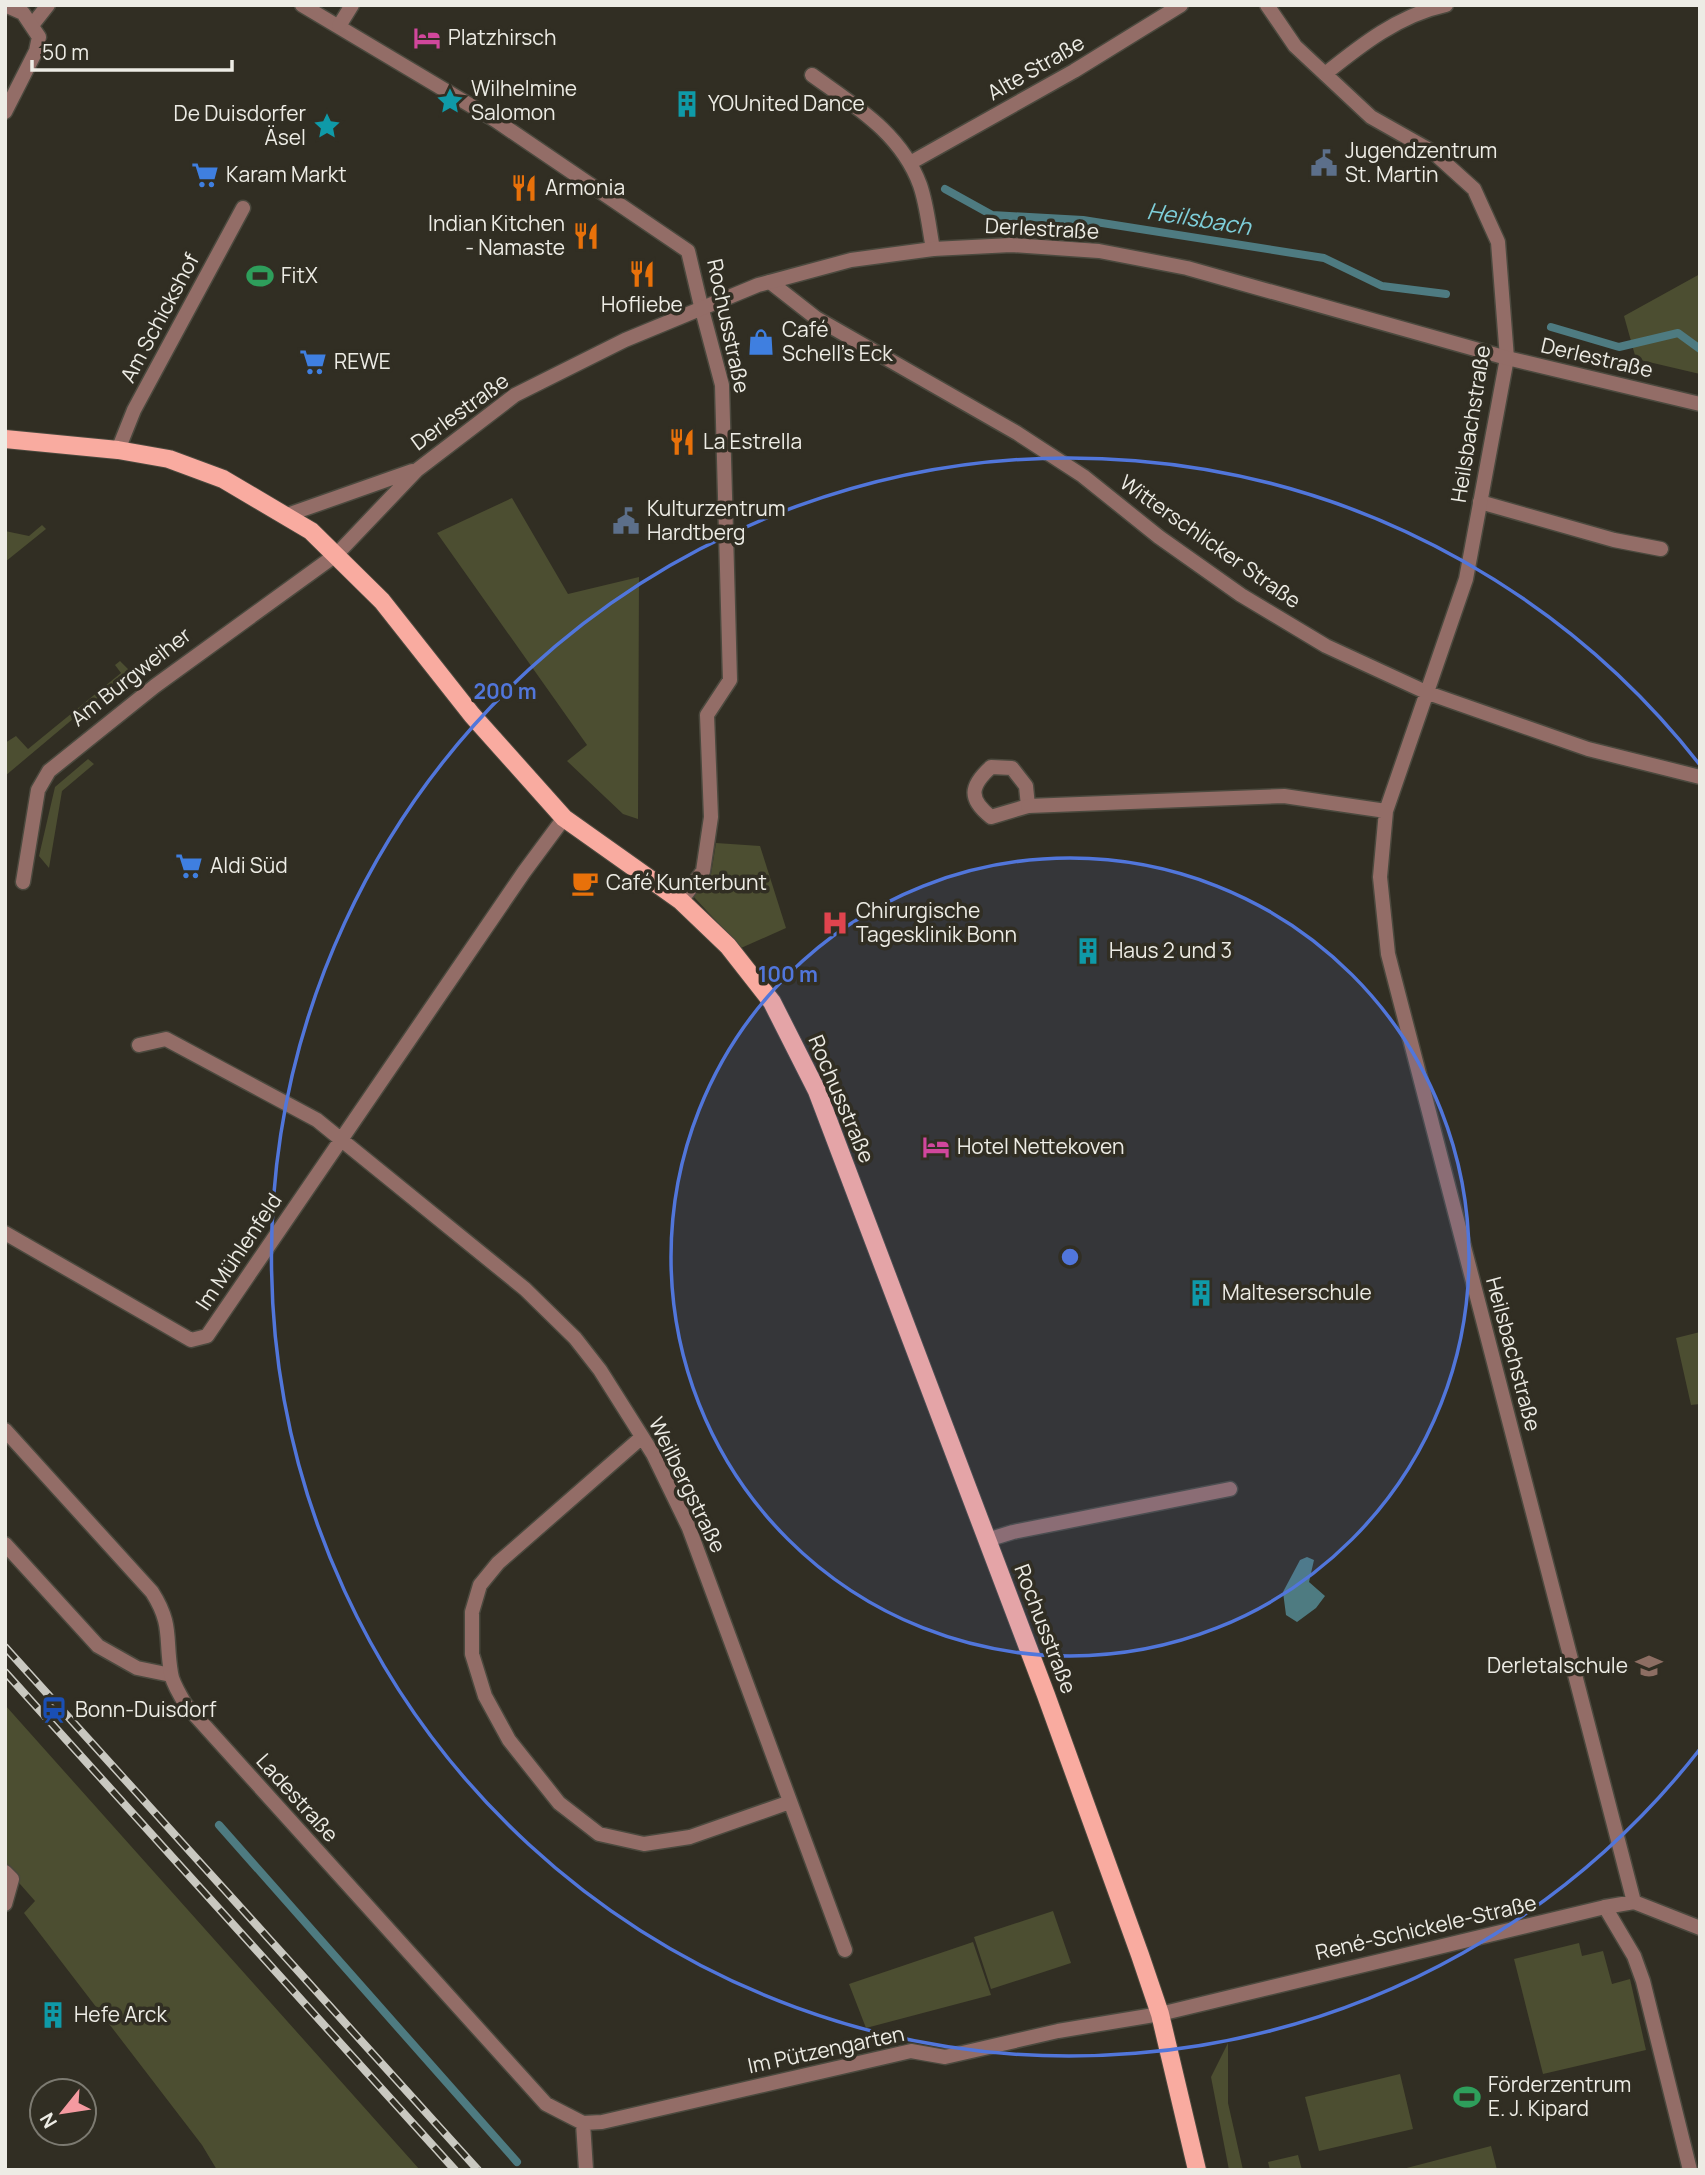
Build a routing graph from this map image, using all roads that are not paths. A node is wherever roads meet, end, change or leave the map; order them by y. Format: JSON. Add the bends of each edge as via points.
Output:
{"nodes":[{"id":1,"x":5,"y":5,"type":"edge"},
{"id":2,"x":48,"y":5,"type":"edge"},
{"id":3,"x":302,"y":5,"type":"edge"},
{"id":4,"x":352,"y":5,"type":"edge"},
{"id":5,"x":1181,"y":5,"type":"edge"},
{"id":6,"x":1267,"y":5,"type":"edge"},
{"id":7,"x":1446,"y":5,"type":"edge"},
{"id":8,"x":33,"y":24,"type":"junction"},
{"id":9,"x":339,"y":26,"type":"junction"},
{"id":10,"x":1325,"y":74,"type":"junction"},
{"id":11,"x":811,"y":75,"type":"dead end"},
{"id":12,"x":5,"y":113,"type":"edge"},
{"id":13,"x":910,"y":163,"type":"junction"},
{"id":14,"x":243,"y":208,"type":"dead end"},
{"id":15,"x":933,"y":249,"type":"junction"},
{"id":16,"x":770,"y":282,"type":"junction"},
{"id":17,"x":701,"y":306,"type":"junction"},
{"id":18,"x":1507,"y":358,"type":"junction"},
{"id":19,"x":1700,"y":404,"type":"edge"},
{"id":20,"x":5,"y":439,"type":"edge"},
{"id":21,"x":118,"y":450,"type":"junction"},
{"id":22,"x":417,"y":470,"type":"junction"},
{"id":23,"x":1480,"y":502,"type":"junction"},
{"id":24,"x":287,"y":515,"type":"junction"},
{"id":25,"x":1661,"y":549,"type":"dead end"},
{"id":26,"x":337,"y":554,"type":"junction"},
{"id":27,"x":1428,"y":694,"type":"junction"},
{"id":28,"x":1700,"y":778,"type":"edge"},
{"id":29,"x":1028,"y":806,"type":"dead end"},
{"id":30,"x":1386,"y":811,"type":"junction"},
{"id":31,"x":564,"y":818,"type":"junction"},
{"id":32,"x":23,"y":882,"type":"dead end"},
{"id":33,"x":681,"y":901,"type":"junction"},
{"id":34,"x":139,"y":1045,"type":"dead end"},
{"id":35,"x":341,"y":1140,"type":"junction"},
{"id":36,"x":5,"y":1233,"type":"edge"},
{"id":37,"x":5,"y":1430,"type":"edge"},
{"id":38,"x":642,"y":1437,"type":"junction"},
{"id":39,"x":1230,"y":1489,"type":"dead end"},
{"id":40,"x":987,"y":1540,"type":"junction"},
{"id":41,"x":5,"y":1544,"type":"edge"},
{"id":42,"x":171,"y":1675,"type":"junction"},
{"id":43,"x":790,"y":1802,"type":"junction"},
{"id":44,"x":5,"y":1872,"type":"edge"},
{"id":45,"x":1633,"y":1902,"type":"junction"},
{"id":46,"x":5,"y":1904,"type":"edge"},
{"id":47,"x":1605,"y":1907,"type":"junction"},
{"id":48,"x":1700,"y":1928,"type":"edge"},
{"id":49,"x":845,"y":1950,"type":"dead end"},
{"id":50,"x":1160,"y":2014,"type":"junction"},
{"id":51,"x":583,"y":2123,"type":"junction"},
{"id":52,"x":586,"y":2170,"type":"edge"},
{"id":53,"x":1196,"y":2170,"type":"edge"},
{"id":54,"x":1690,"y":2170,"type":"edge"}],
"edges":[{"from":1,"to":8,"type":"street"},
{"from":2,"to":8,"type":"street"},
{"from":3,"to":9,"type":"street","name":"Rochusstraße"},
{"from":4,"to":9,"type":"street"},
{"from":5,"to":13,"type":"street","name":"Alte Straße"},
{"from":6,"to":10,"type":"street","name":"Heilsbachstraße","via":[[1295,46]]},
{"from":7,"to":10,"type":"street","via":[[1371,36]]},
{"from":8,"to":12,"type":"street","via":[[39,37],[36,51]]},
{"from":9,"to":17,"type":"street","name":"Rochusstraße","via":[[495,120],[688,251]]},
{"from":10,"to":18,"type":"street","name":"Heilsbachstraße","via":[[1371,117],[1433,152],[1474,189],[1498,243]]},
{"from":11,"to":13,"type":"street","via":[[881,124]]},
{"from":13,"to":15,"type":"street","via":[[921,187]]},
{"from":14,"to":21,"type":"street","name":"Am Schickshof","via":[[134,410]]},
{"from":15,"to":16,"type":"street","name":"Derlestraße","via":[[851,260]]},
{"from":15,"to":18,"type":"street","name":"Derlestraße","via":[[1011,245],[1099,251],[1174,265]]},
{"from":16,"to":17,"type":"street","name":"Derlestraße"},
{"from":16,"to":27,"type":"street","name":"Witterschlicker Straße","via":[[816,318],[1072,469],[1241,595],[1326,646]]},
{"from":17,"to":22,"type":"street","name":"Derlestraße","via":[[515,395]]},
{"from":17,"to":33,"type":"street","name":"Rochusstraße","via":[[722,384],[730,680],[708,715],[710,817],[704,871]]},
{"from":18,"to":19,"type":"street","name":"Derlestraße"},
{"from":18,"to":23,"type":"street","name":"Heilsbachstraße"},
{"from":20,"to":21,"type":"main road"},
{"from":21,"to":24,"type":"main road","via":[[169,459],[223,479]]},
{"from":22,"to":24,"type":"street","name":"Derlestraße"},
{"from":22,"to":26,"type":"street","name":"Derlestraße"},
{"from":23,"to":25,"type":"street"},
{"from":23,"to":27,"type":"street","name":"Heilsbachstraße","via":[[1466,579]]},
{"from":24,"to":26,"type":"main road"},
{"from":26,"to":31,"type":"main road"},
{"from":26,"to":32,"type":"street","name":"Am Burgweiher","via":[[155,686],[49,771],[38,790]]},
{"from":27,"to":28,"type":"street","name":"Witterschlicker Straße","via":[[1588,749]]},
{"from":27,"to":30,"type":"street","name":"Heilsbachstraße"},
{"from":29,"to":30,"type":"street","via":[[1284,796]]},
{"from":30,"to":45,"type":"street","name":"Heilsbachstraße","via":[[1380,877],[1388,954]]},
{"from":31,"to":33,"type":"main road"},
{"from":31,"to":35,"type":"street","name":"Im Mühlenfeld"},
{"from":33,"to":40,"type":"main road","name":"Rochusstraße","via":[[728,946],[772,1002],[817,1091]]},
{"from":34,"to":35,"type":"street","via":[[166,1039],[317,1120]]},
{"from":35,"to":36,"type":"street","name":"Im Mühlenfeld","via":[[207,1336],[191,1340]]},
{"from":35,"to":38,"type":"street","name":"Weilbergstraße","via":[[473,1245],[575,1338],[612,1386]]},
{"from":37,"to":42,"type":"street","name":"Ladestraße","via":[[152,1592],[170,1633]]},
{"from":38,"to":43,"type":"street","name":"Weilbergstraße","via":[[689,1528]]},
{"from":38,"to":43,"type":"street","via":[[498,1563],[480,1586],[472,1612],[472,1654],[485,1696],[509,1740],[559,1803],[599,1834],[644,1844],[690,1837]]},
{"from":39,"to":40,"type":"street"},
{"from":40,"to":50,"type":"main road","name":"Rochusstraße"},
{"from":41,"to":42,"type":"street","via":[[98,1646],[137,1668]]},
{"from":42,"to":51,"type":"street","name":"Ladestraße","via":[[185,1704],[546,2104]]},
{"from":43,"to":49,"type":"street","name":"Weilbergstraße"},
{"from":44,"to":46,"type":"street","via":[[12,1879]]},
{"from":45,"to":47,"type":"street","name":"René-Schickele-Straße"},
{"from":45,"to":48,"type":"street"},
{"from":47,"to":50,"type":"street","name":"René-Schickele-Straße"},
{"from":47,"to":54,"type":"street","via":[[1643,1981]]},
{"from":50,"to":51,"type":"street","name":"Im Pützengarten","via":[[945,2057],[911,2051]]},
{"from":50,"to":53,"type":"main road","name":"Rochusstraße"},
{"from":51,"to":52,"type":"street"}]}
